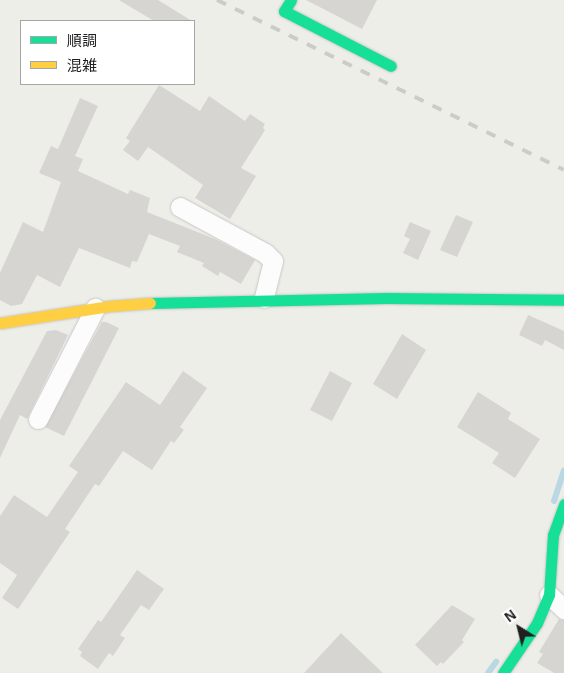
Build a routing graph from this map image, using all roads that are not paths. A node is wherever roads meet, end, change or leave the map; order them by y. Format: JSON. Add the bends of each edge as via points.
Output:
{"nodes":[{"id":1,"x":291,"y":0,"type":"edge"},
{"id":2,"x":390,"y":66,"type":"dead end"},
{"id":3,"x":180,"y":207,"type":"dead end"},
{"id":4,"x":264,"y":298,"type":"junction"},
{"id":5,"x":564,"y":300,"type":"edge"},
{"id":6,"x":95,"y":308,"type":"junction"},
{"id":7,"x":0,"y":323,"type":"edge"},
{"id":8,"x":38,"y":419,"type":"dead end"},
{"id":9,"x":564,"y":504,"type":"edge"},
{"id":10,"x":548,"y":595,"type":"junction"},
{"id":11,"x":564,"y":609,"type":"edge"},
{"id":12,"x":503,"y":673,"type":"edge"}],
"edges":[{"from":1,"to":2,"type":"street","via":[[284,11]]},
{"from":3,"to":4,"type":"street","via":[[273,261]]},
{"from":4,"to":5,"type":"street"},
{"from":4,"to":6,"type":"street","via":[[180,300]]},
{"from":6,"to":7,"type":"street"},
{"from":6,"to":8,"type":"street"},
{"from":9,"to":10,"type":"street","via":[[553,535]]},
{"from":10,"to":11,"type":"street"},
{"from":10,"to":12,"type":"street","via":[[537,624]]}]}
